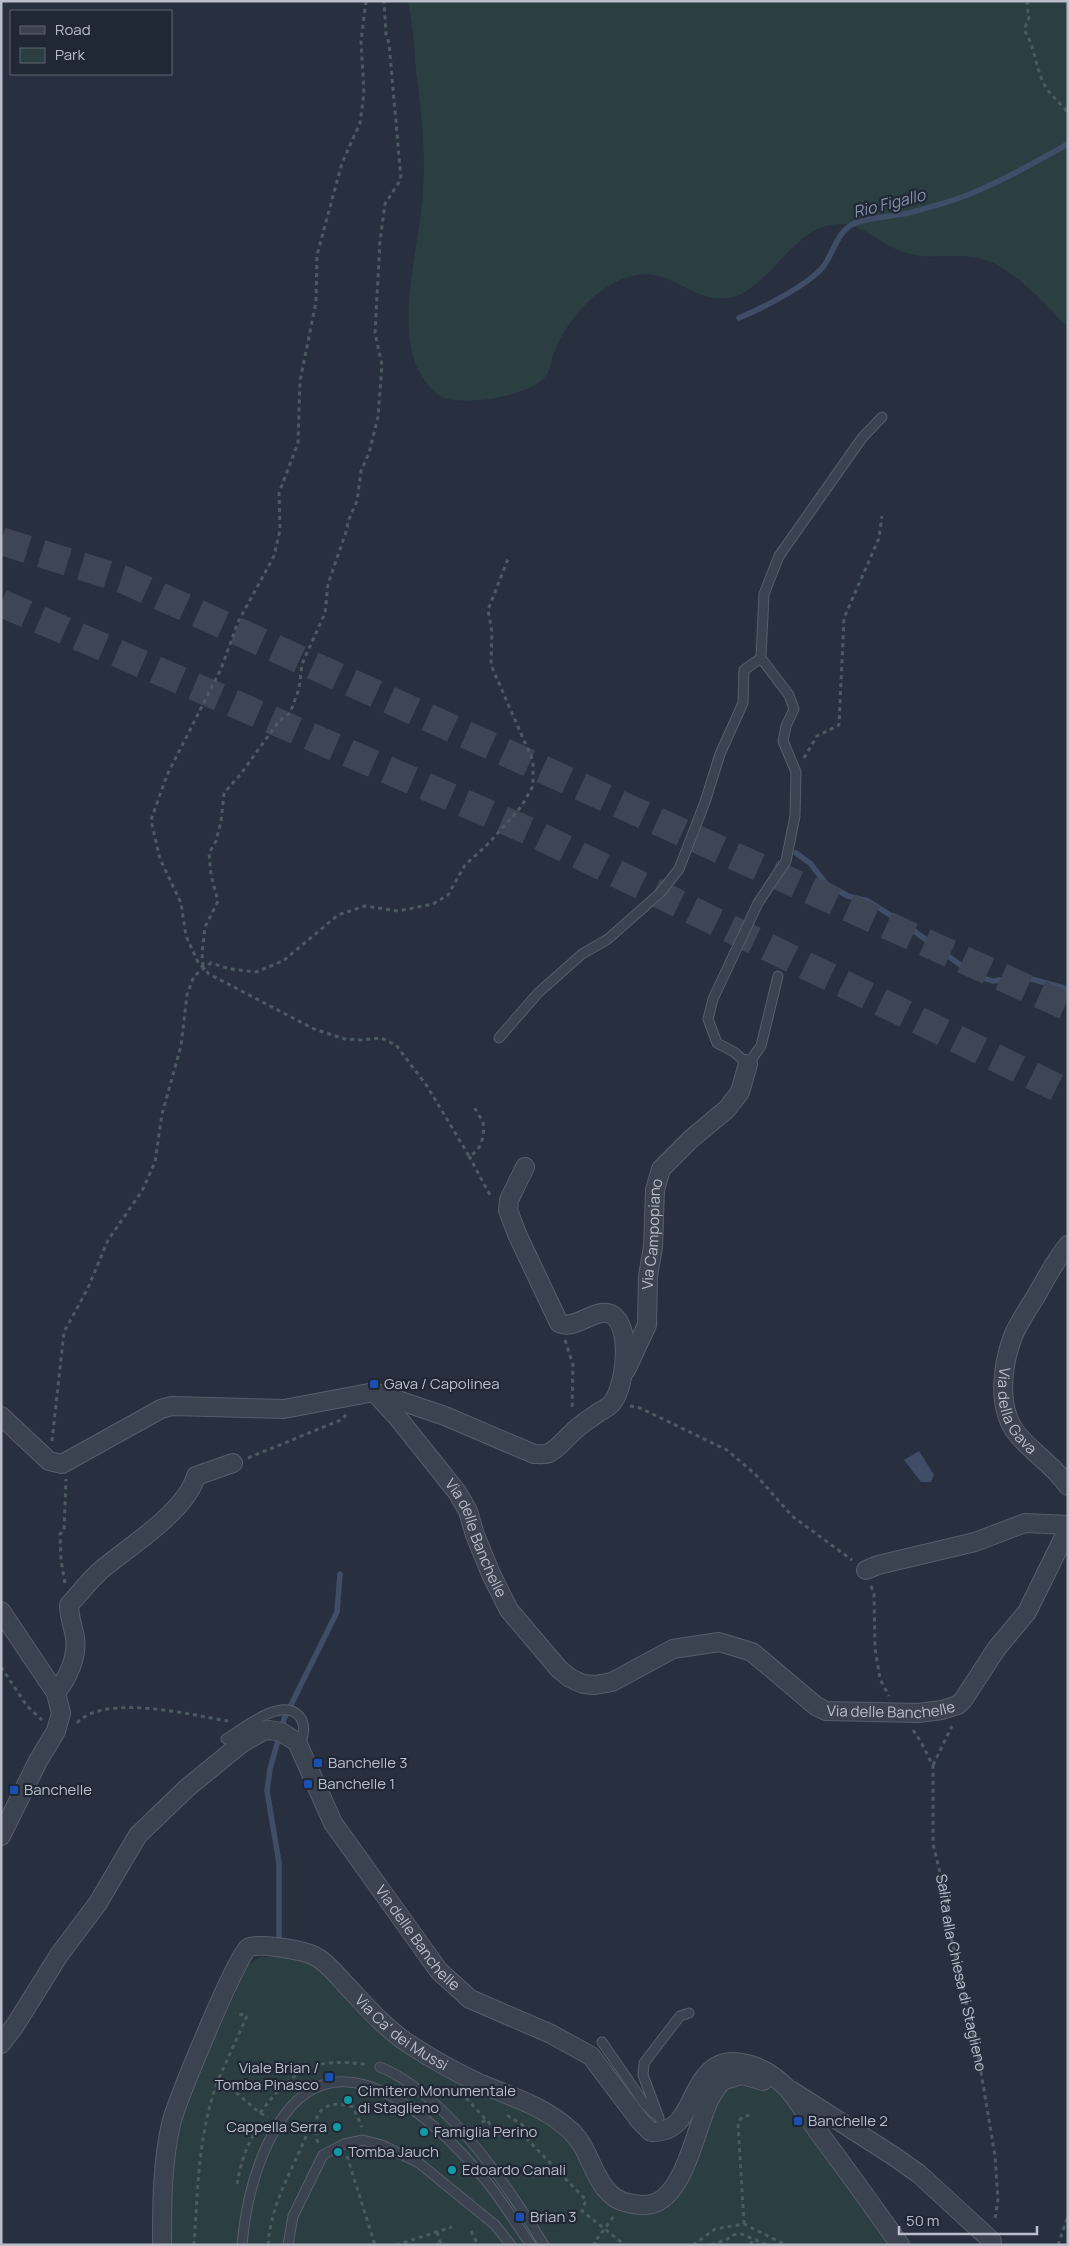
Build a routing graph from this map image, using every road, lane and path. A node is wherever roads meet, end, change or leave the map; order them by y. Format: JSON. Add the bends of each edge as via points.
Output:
{"nodes":[{"id":1,"x":366,"y":1,"type":"edge"},
{"id":2,"x":384,"y":1,"type":"edge"},
{"id":3,"x":1026,"y":1,"type":"edge"},
{"id":4,"x":1068,"y":112,"type":"edge"},
{"id":5,"x":882,"y":417,"type":"dead end"},
{"id":6,"x":882,"y":516,"type":"dead end"},
{"id":7,"x":508,"y":559,"type":"dead end"},
{"id":8,"x":761,"y":658,"type":"junction"},
{"id":9,"x":796,"y":772,"type":"junction"},
{"id":10,"x":204,"y":967,"type":"junction"},
{"id":11,"x":778,"y":976,"type":"dead end"},
{"id":12,"x":499,"y":1038,"type":"dead end"},
{"id":13,"x":748,"y":1064,"type":"junction"},
{"id":14,"x":475,"y":1108,"type":"dead end"},
{"id":15,"x":525,"y":1167,"type":"dead end"},
{"id":16,"x":1068,"y":1245,"type":"edge"},
{"id":17,"x":559,"y":1323,"type":"junction"},
{"id":18,"x":623,"y":1375,"type":"junction"},
{"id":19,"x":366,"y":1393,"type":"junction"},
{"id":20,"x":612,"y":1403,"type":"junction"},
{"id":21,"x":1,"y":1416,"type":"edge"},
{"id":22,"x":571,"y":1433,"type":"junction"},
{"id":23,"x":55,"y":1462,"type":"junction"},
{"id":24,"x":233,"y":1463,"type":"joint"},
{"id":25,"x":1068,"y":1486,"type":"edge"},
{"id":26,"x":1068,"y":1525,"type":"edge"},
{"id":27,"x":1068,"y":1534,"type":"edge"},
{"id":28,"x":866,"y":1570,"type":"junction"},
{"id":29,"x":69,"y":1606,"type":"junction"},
{"id":30,"x":1,"y":1611,"type":"edge"},
{"id":31,"x":1,"y":1667,"type":"edge"},
{"id":32,"x":56,"y":1694,"type":"junction"},
{"id":33,"x":890,"y":1697,"type":"dead end"},
{"id":34,"x":963,"y":1700,"type":"junction"},
{"id":35,"x":900,"y":1714,"type":"junction"},
{"id":36,"x":258,"y":1719,"type":"junction"},
{"id":37,"x":56,"y":1731,"type":"junction"},
{"id":38,"x":226,"y":1739,"type":"dead end"},
{"id":39,"x":300,"y":1746,"type":"junction"},
{"id":40,"x":933,"y":1766,"type":"junction"},
{"id":41,"x":1,"y":1836,"type":"edge"},
{"id":42,"x":235,"y":2013,"type":"dead end"},
{"id":43,"x":689,"y":2013,"type":"dead end"},
{"id":44,"x":602,"y":2042,"type":"dead end"},
{"id":45,"x":1,"y":2044,"type":"edge"},
{"id":46,"x":380,"y":2068,"type":"dead end"},
{"id":47,"x":219,"y":2078,"type":"junction"},
{"id":48,"x":786,"y":2087,"type":"junction"},
{"id":49,"x":460,"y":2094,"type":"dead end"},
{"id":50,"x":329,"y":2100,"type":"dead end"},
{"id":51,"x":330,"y":2105,"type":"junction"},
{"id":52,"x":260,"y":2113,"type":"dead end"},
{"id":53,"x":504,"y":2114,"type":"dead end"},
{"id":54,"x":750,"y":2115,"type":"dead end"},
{"id":55,"x":667,"y":2121,"type":"junction"},
{"id":56,"x":314,"y":2122,"type":"junction"},
{"id":57,"x":501,"y":2136,"type":"dead end"},
{"id":58,"x":363,"y":2140,"type":"junction"},
{"id":59,"x":323,"y":2155,"type":"junction"},
{"id":60,"x":350,"y":2166,"type":"dead end"},
{"id":61,"x":617,"y":2212,"type":"dead end"},
{"id":62,"x":1068,"y":2216,"type":"edge"},
{"id":63,"x":744,"y":2224,"type":"junction"},
{"id":64,"x":452,"y":2227,"type":"dead end"},
{"id":65,"x":605,"y":2229,"type":"junction"},
{"id":66,"x":472,"y":2231,"type":"dead end"},
{"id":67,"x":437,"y":2232,"type":"junction"},
{"id":68,"x":752,"y":2238,"type":"junction"},
{"id":69,"x":992,"y":2241,"type":"joint"},
{"id":70,"x":441,"y":2244,"type":"edge"},
{"id":71,"x":162,"y":2245,"type":"edge"},
{"id":72,"x":194,"y":2245,"type":"edge"},
{"id":73,"x":242,"y":2245,"type":"edge"},
{"id":74,"x":268,"y":2245,"type":"edge"},
{"id":75,"x":288,"y":2245,"type":"edge"},
{"id":76,"x":376,"y":2245,"type":"edge"},
{"id":77,"x":396,"y":2245,"type":"edge"},
{"id":78,"x":435,"y":2245,"type":"edge"},
{"id":79,"x":478,"y":2245,"type":"edge"},
{"id":80,"x":511,"y":2245,"type":"edge"},
{"id":81,"x":531,"y":2245,"type":"edge"},
{"id":82,"x":544,"y":2245,"type":"edge"},
{"id":83,"x":597,"y":2245,"type":"edge"},
{"id":84,"x":625,"y":2245,"type":"edge"},
{"id":85,"x":693,"y":2245,"type":"edge"},
{"id":86,"x":712,"y":2245,"type":"edge"},
{"id":87,"x":751,"y":2245,"type":"edge"},
{"id":88,"x":768,"y":2245,"type":"edge"},
{"id":89,"x":786,"y":2245,"type":"edge"},
{"id":90,"x":900,"y":2245,"type":"edge"},
{"id":91,"x":1058,"y":2245,"type":"edge"}],
"edges":[{"from":1,"to":10,"type":"path","via":[[361,41],[364,94],[360,123],[342,162],[317,255],[316,302],[300,381],[298,443],[279,493],[280,530],[274,556],[238,622],[221,669],[167,775],[151,820],[160,859],[181,903],[186,936],[198,962]]},
{"from":2,"to":10,"type":"path","via":[[401,179],[385,204],[380,241],[375,333],[382,365],[378,417],[361,471],[357,501],[328,584],[325,613],[302,664],[290,713],[279,721],[224,793],[221,822],[209,853],[218,901],[205,927]]},
{"from":3,"to":4,"type":"path","via":[[1030,15],[1024,30],[1033,46],[1042,79],[1049,94]]},
{"from":5,"to":8,"type":"lane","via":[[862,438],[779,556],[764,594]]},
{"from":6,"to":9,"type":"path","via":[[879,538],[844,618],[839,725],[817,736]]},
{"from":7,"to":10,"type":"path","via":[[488,610],[492,632],[491,665],[533,760],[533,786],[521,807],[465,865],[448,895],[433,904],[398,911],[365,906],[338,914],[283,961],[256,972],[230,969],[211,962]]},
{"from":8,"to":9,"type":"lane","via":[[789,695],[794,709],[783,741]]},
{"from":8,"to":12,"type":"lane","via":[[744,670],[743,703],[720,754],[680,869],[660,894],[608,939],[582,954],[538,993]]},
{"from":9,"to":13,"type":"lane","via":[[795,816],[786,861],[758,903],[713,999],[708,1019],[717,1044]]},
{"from":10,"to":14,"type":"path","via":[[209,974],[314,1029],[345,1039],[382,1038],[396,1045],[427,1086],[469,1156],[480,1148],[483,1123]]},
{"from":10,"to":23,"type":"path","via":[[194,976],[187,995],[181,1046],[162,1114],[155,1162],[142,1191],[108,1240],[88,1288],[64,1332]]},
{"from":11,"to":13,"type":"lane","via":[[761,1046]]},
{"from":13,"to":18,"type":"street","name":"Via Campopiano","via":[[740,1092],[727,1109],[661,1169],[655,1190],[647,1325]]},
{"from":15,"to":17,"type":"street","via":[[509,1200],[508,1210]]},
{"from":16,"to":25,"type":"street","name":"Via della Gava","via":[[1057,1258],[1014,1335],[1003,1383],[1008,1419],[1017,1434]]},
{"from":17,"to":18,"type":"street","name":"Via Campopiano","via":[[571,1326],[603,1313],[616,1318],[624,1345]]},
{"from":17,"to":22,"type":"path","via":[[574,1365]]},
{"from":18,"to":20,"type":"street","name":"Via Campopiano"},
{"from":19,"to":22,"type":"street","via":[[445,1416],[534,1454],[547,1454],[556,1449]]},
{"from":19,"to":23,"type":"street","via":[[284,1409],[172,1406]]},
{"from":19,"to":24,"type":"path","via":[[343,1419],[275,1449]]},
{"from":19,"to":35,"type":"street","name":"Via delle Banchelle","via":[[392,1412],[457,1492],[468,1511],[474,1536],[490,1574],[509,1610],[570,1678],[583,1684],[612,1682],[673,1649],[719,1642],[752,1652],[826,1711]]},
{"from":20,"to":22,"type":"street"},
{"from":20,"to":28,"type":"path","via":[[640,1408],[727,1450],[755,1474],[792,1516]]},
{"from":21,"to":23,"type":"street"},
{"from":23,"to":29,"type":"path","via":[[66,1480],[64,1531],[60,1534]]},
{"from":24,"to":29,"type":"street","via":[[196,1476],[193,1488],[163,1520],[99,1572]]},
{"from":26,"to":28,"type":"street","via":[[1025,1523],[975,1542]]},
{"from":27,"to":34,"type":"street","via":[[1027,1612],[985,1664]]},
{"from":28,"to":33,"type":"path","via":[[874,1594],[875,1648],[880,1679]]},
{"from":29,"to":32,"type":"street","via":[[75,1639],[74,1657],[68,1677]]},
{"from":30,"to":32,"type":"street"},
{"from":31,"to":37,"type":"path","via":[[27,1706]]},
{"from":32,"to":37,"type":"street","via":[[61,1713]]},
{"from":34,"to":35,"type":"street","name":"Via delle Banchelle","via":[[942,1710]]},
{"from":34,"to":40,"type":"path"},
{"from":35,"to":40,"type":"path","name":"Salita alla Chiesa di Staglieno","via":[[921,1742]]},
{"from":36,"to":37,"type":"path","via":[[239,1723],[167,1710],[111,1708],[88,1714],[62,1734]]},
{"from":36,"to":38,"type":"lane"},
{"from":36,"to":39,"type":"lane","via":[[279,1709],[293,1712],[304,1723]]},
{"from":37,"to":41,"type":"street"},
{"from":39,"to":45,"type":"street","via":[[281,1732],[263,1731],[242,1743],[138,1835],[98,1903],[59,1955]]},
{"from":39,"to":55,"type":"street","name":"Via delle Banchelle","via":[[333,1823],[439,1971],[454,1987],[470,1999],[551,2034],[591,2056],[651,2132],[661,2132]]},
{"from":40,"to":69,"type":"path","name":"Salita alla Chiesa di Staglieno","via":[[933,1844],[979,2060],[994,2156],[998,2199]]},
{"from":42,"to":47,"type":"path","via":[[247,2016]]},
{"from":43,"to":55,"type":"lane","via":[[680,2016],[644,2063],[643,2075]]},
{"from":44,"to":55,"type":"lane","via":[[644,2103]]},
{"from":46,"to":82,"type":"lane","via":[[394,2073],[427,2097],[471,2141],[515,2197]]},
{"from":47,"to":52,"type":"path"},
{"from":47,"to":72,"type":"path","via":[[203,2138]]},
{"from":48,"to":55,"type":"street","via":[[757,2067],[736,2062],[718,2065],[707,2073],[682,2117]]},
{"from":48,"to":69,"type":"street","via":[[918,2174]]},
{"from":48,"to":71,"type":"street","name":"Via Ca' dei Mussi","via":[[742,2075],[722,2081],[710,2098],[683,2171],[670,2192],[654,2204],[639,2206],[620,2201],[602,2186],[586,2150],[572,2131],[547,2112],[478,2082],[393,2033],[329,1966],[311,1954],[257,1945],[248,1948],[241,1956],[171,2123],[162,2181]]},
{"from":48,"to":90,"type":"street"},
{"from":49,"to":57,"type":"path"},
{"from":50,"to":51,"type":"path"},
{"from":51,"to":56,"type":"path","via":[[317,2115]]},
{"from":51,"to":58,"type":"path","via":[[353,2107],[362,2126]]},
{"from":53,"to":65,"type":"path","via":[[524,2126],[528,2140],[586,2200],[582,2211]]},
{"from":54,"to":63,"type":"path","via":[[742,2117],[738,2123]]},
{"from":56,"to":59,"type":"path"},
{"from":56,"to":74,"type":"path","via":[[270,2220]]},
{"from":58,"to":59,"type":"lane","via":[[344,2144]]},
{"from":58,"to":80,"type":"lane","via":[[382,2145],[419,2163],[495,2226]]},
{"from":59,"to":75,"type":"lane","via":[[293,2216]]},
{"from":60,"to":76,"type":"path"},
{"from":61,"to":65,"type":"path"},
{"from":62,"to":91,"type":"path"},
{"from":63,"to":85,"type":"path","via":[[715,2228]]},
{"from":63,"to":89,"type":"path"},
{"from":64,"to":67,"type":"path"},
{"from":65,"to":83,"type":"path","via":[[594,2243]]},
{"from":65,"to":84,"type":"path"},
{"from":66,"to":79,"type":"path"},
{"from":67,"to":70,"type":"path"},
{"from":67,"to":77,"type":"path"},
{"from":68,"to":86,"type":"path","via":[[732,2235]]},
{"from":68,"to":87,"type":"path"},
{"from":68,"to":88,"type":"path"},
{"from":70,"to":78,"type":"path"},
{"from":73,"to":81,"type":"lane","via":[[250,2191],[260,2157],[294,2102],[325,2082],[349,2082],[386,2092],[407,2105],[450,2141],[488,2183]]}]}
